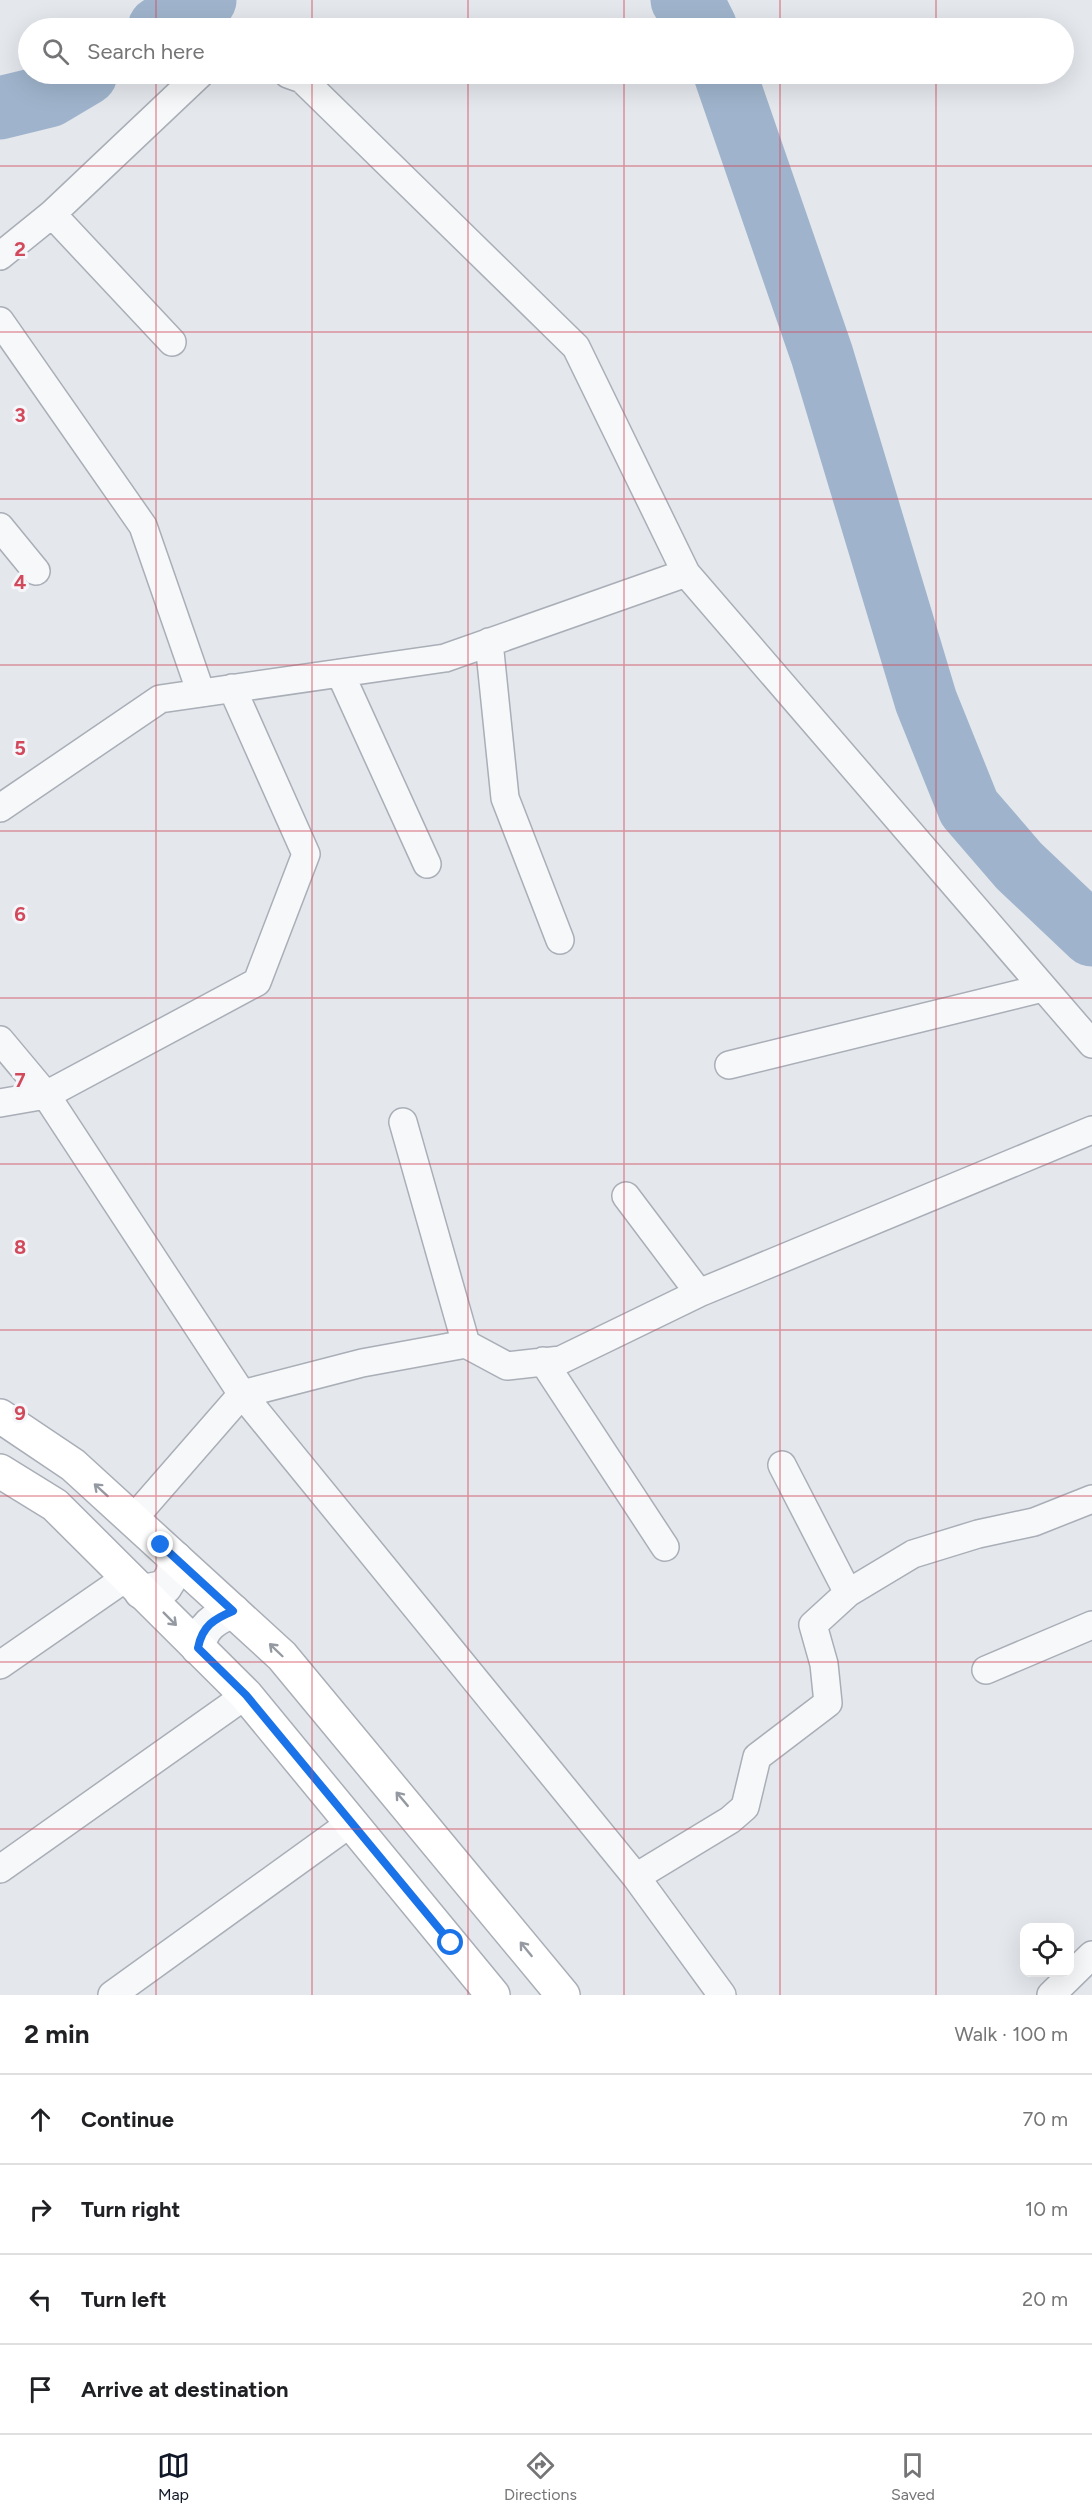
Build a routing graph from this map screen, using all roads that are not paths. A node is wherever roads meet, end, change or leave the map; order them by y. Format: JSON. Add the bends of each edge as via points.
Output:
{"nodes":[{"id":1,"x":189,"y":84,"type":"edge"},
{"id":2,"x":307,"y":84,"type":"edge"},
{"id":3,"x":52,"y":214,"type":"junction"},
{"id":4,"x":0,"y":256,"type":"edge"},
{"id":5,"x":0,"y":321,"type":"edge"},
{"id":6,"x":172,"y":342,"type":"dead end"},
{"id":7,"x":0,"y":527,"type":"edge"},
{"id":8,"x":36,"y":571,"type":"dead end"},
{"id":9,"x":686,"y":573,"type":"junction"},
{"id":10,"x":489,"y":642,"type":"junction"},
{"id":11,"x":340,"y":673,"type":"junction"},
{"id":12,"x":232,"y":688,"type":"junction"},
{"id":13,"x":201,"y":693,"type":"junction"},
{"id":14,"x":0,"y":808,"type":"edge"},
{"id":15,"x":427,"y":864,"type":"dead end"},
{"id":16,"x":560,"y":940,"type":"dead end"},
{"id":17,"x":1043,"y":988,"type":"junction"},
{"id":18,"x":0,"y":1040,"type":"edge"},
{"id":19,"x":1092,"y":1044,"type":"edge"},
{"id":20,"x":729,"y":1065,"type":"dead end"},
{"id":21,"x":46,"y":1095,"type":"junction"},
{"id":22,"x":0,"y":1103,"type":"edge"},
{"id":23,"x":403,"y":1122,"type":"dead end"},
{"id":24,"x":1092,"y":1130,"type":"edge"},
{"id":25,"x":626,"y":1196,"type":"dead end"},
{"id":26,"x":699,"y":1293,"type":"junction"},
{"id":27,"x":466,"y":1344,"type":"junction"},
{"id":28,"x":543,"y":1361,"type":"junction"},
{"id":29,"x":242,"y":1394,"type":"junction"},
{"id":30,"x":0,"y":1416,"type":"edge"},
{"id":31,"x":782,"y":1465,"type":"dead end"},
{"id":32,"x":0,"y":1471,"type":"edge"},
{"id":33,"x":1092,"y":1499,"type":"edge"},
{"id":34,"x":133,"y":1519,"type":"junction"},
{"id":35,"x":664,"y":1547,"type":"dead end"},
{"id":36,"x":175,"y":1558,"type":"junction"},
{"id":37,"x":134,"y":1585,"type":"junction"},
{"id":38,"x":848,"y":1593,"type":"junction"},
{"id":39,"x":233,"y":1611,"type":"junction"},
{"id":40,"x":1092,"y":1625,"type":"edge"},
{"id":41,"x":198,"y":1648,"type":"junction"},
{"id":42,"x":0,"y":1665,"type":"edge"},
{"id":43,"x":986,"y":1670,"type":"dead end"},
{"id":44,"x":246,"y":1695,"type":"junction"},
{"id":45,"x":352,"y":1822,"type":"junction"},
{"id":46,"x":0,"y":1869,"type":"edge"},
{"id":47,"x":636,"y":1877,"type":"junction"},
{"id":48,"x":1092,"y":1955,"type":"edge"},
{"id":49,"x":111,"y":1995,"type":"edge"},
{"id":50,"x":493,"y":1995,"type":"edge"},
{"id":51,"x":562,"y":1995,"type":"edge"},
{"id":52,"x":722,"y":1995,"type":"edge"},
{"id":53,"x":1051,"y":1995,"type":"edge"}],
"edges":[{"from":1,"to":3,"type":"street"},
{"from":2,"to":9,"type":"street","via":[[576,347]]},
{"from":3,"to":4,"type":"street"},
{"from":3,"to":6,"type":"street"},
{"from":5,"to":13,"type":"street","via":[[143,526]]},
{"from":7,"to":8,"type":"street"},
{"from":9,"to":10,"type":"street"},
{"from":9,"to":17,"type":"street"},
{"from":10,"to":11,"type":"street","via":[[445,658]]},
{"from":10,"to":16,"type":"street","via":[[505,798]]},
{"from":11,"to":12,"type":"street"},
{"from":11,"to":15,"type":"street"},
{"from":12,"to":13,"type":"street"},
{"from":12,"to":21,"type":"street","via":[[306,854],[257,982]]},
{"from":13,"to":14,"type":"street","via":[[160,699]]},
{"from":17,"to":19,"type":"street"},
{"from":17,"to":20,"type":"street"},
{"from":18,"to":21,"type":"street"},
{"from":21,"to":22,"type":"street"},
{"from":21,"to":29,"type":"street"},
{"from":23,"to":27,"type":"street"},
{"from":24,"to":26,"type":"street"},
{"from":25,"to":26,"type":"street"},
{"from":26,"to":28,"type":"street","via":[[561,1360]]},
{"from":27,"to":28,"type":"street","via":[[507,1366]]},
{"from":27,"to":29,"type":"street","via":[[362,1363]]},
{"from":28,"to":35,"type":"street"},
{"from":29,"to":34,"type":"street"},
{"from":29,"to":47,"type":"street"},
{"from":34,"to":30,"type":"main road","one_way":true,"via":[[74,1465]]},
{"from":31,"to":38,"type":"street"},
{"from":32,"to":37,"type":"main road","via":[[55,1505]]},
{"from":33,"to":38,"type":"street","via":[[1034,1522],[913,1554]]},
{"from":34,"to":36,"type":"main road"},
{"from":36,"to":37,"type":"street","via":[[173,1574],[165,1587]]},
{"from":36,"to":39,"type":"main road"},
{"from":37,"to":41,"type":"main road","one_way":true},
{"from":37,"to":42,"type":"street"},
{"from":38,"to":47,"type":"street","via":[[813,1625],[824,1664],[828,1703],[757,1757],[745,1807]]},
{"from":39,"to":41,"type":"street","via":[[206,1626]]},
{"from":51,"to":39,"type":"main road","one_way":true,"via":[[282,1656]]},
{"from":40,"to":43,"type":"street"},
{"from":41,"to":44,"type":"main road"},
{"from":44,"to":45,"type":"main road"},
{"from":44,"to":46,"type":"street"},
{"from":45,"to":49,"type":"street"},
{"from":45,"to":50,"type":"main road"},
{"from":47,"to":52,"type":"street"},
{"from":48,"to":53,"type":"street"}]}
